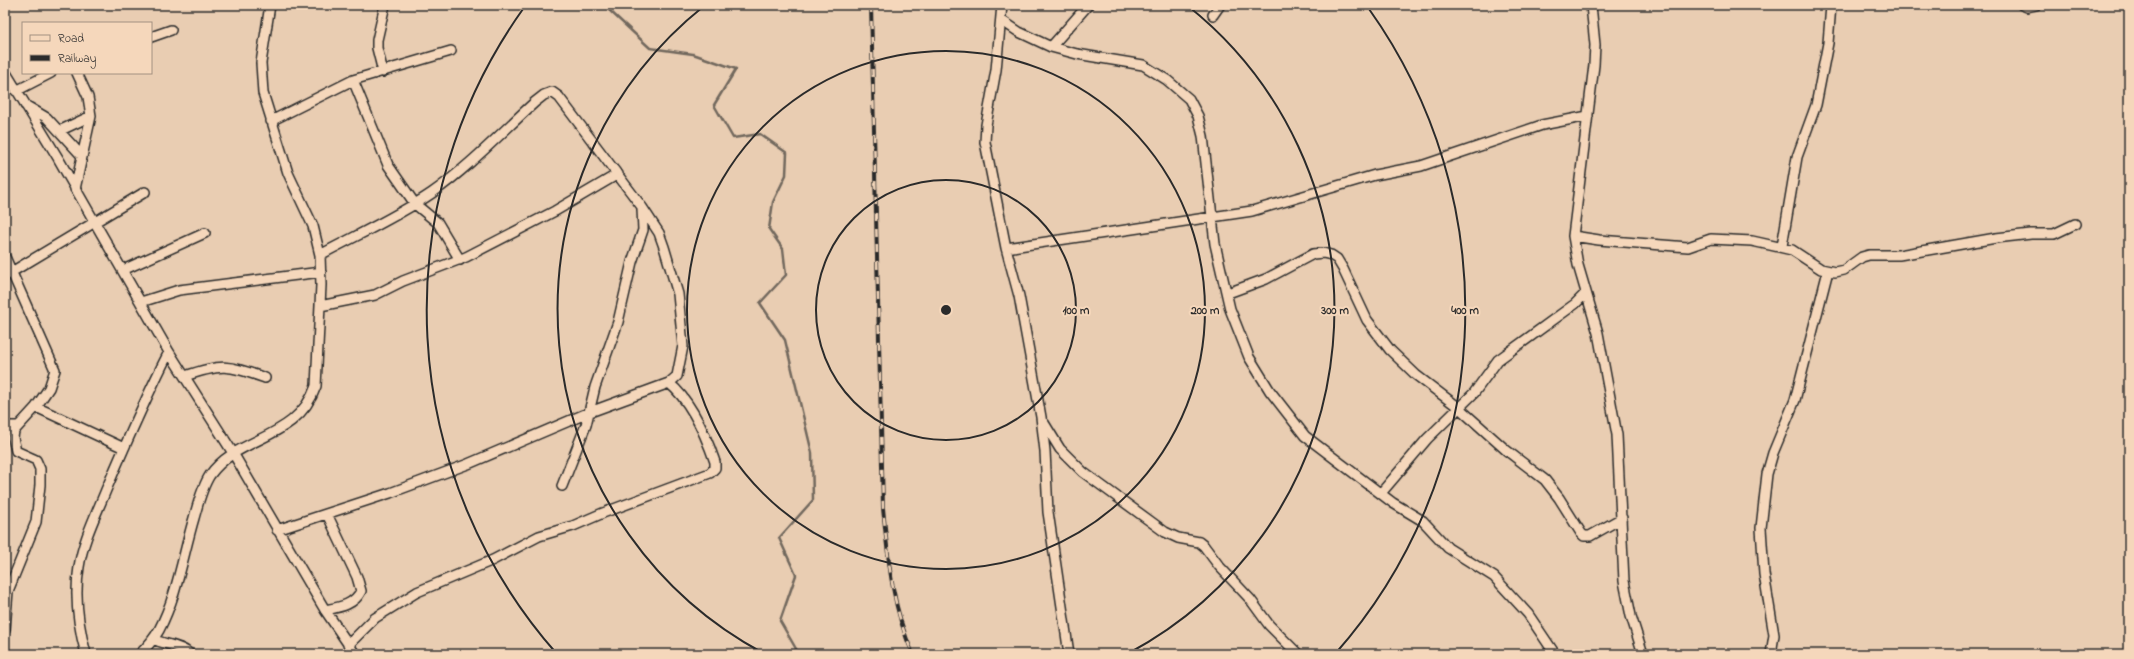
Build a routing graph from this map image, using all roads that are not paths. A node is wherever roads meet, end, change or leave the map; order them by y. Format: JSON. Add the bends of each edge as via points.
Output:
{"nodes":[{"id":1,"x":270,"y":5,"type":"edge"},
{"id":2,"x":385,"y":5,"type":"edge"},
{"id":3,"x":1002,"y":5,"type":"edge"},
{"id":4,"x":1088,"y":5,"type":"edge"},
{"id":5,"x":1220,"y":5,"type":"edge"},
{"id":6,"x":1591,"y":5,"type":"edge"},
{"id":7,"x":1831,"y":5,"type":"edge"},
{"id":8,"x":2022,"y":5,"type":"edge"},
{"id":9,"x":2035,"y":5,"type":"edge"},
{"id":10,"x":1212,"y":15,"type":"dead end"},
{"id":11,"x":1001,"y":20,"type":"junction"},
{"id":12,"x":171,"y":30,"type":"dead end"},
{"id":13,"x":152,"y":37,"type":"edge"},
{"id":14,"x":1052,"y":47,"type":"junction"},
{"id":15,"x":451,"y":51,"type":"dead end"},
{"id":16,"x":5,"y":71,"type":"edge"},
{"id":17,"x":383,"y":72,"type":"junction"},
{"id":18,"x":50,"y":74,"type":"edge"},
{"id":19,"x":76,"y":74,"type":"edge"},
{"id":20,"x":353,"y":80,"type":"junction"},
{"id":21,"x":16,"y":91,"type":"junction"},
{"id":22,"x":25,"y":104,"type":"junction"},
{"id":23,"x":91,"y":116,"type":"junction"},
{"id":24,"x":1588,"y":116,"type":"junction"},
{"id":25,"x":271,"y":120,"type":"junction"},
{"id":26,"x":60,"y":131,"type":"junction"},
{"id":27,"x":82,"y":156,"type":"junction"},
{"id":28,"x":618,"y":174,"type":"junction"},
{"id":29,"x":76,"y":189,"type":"junction"},
{"id":30,"x":145,"y":192,"type":"dead end"},
{"id":31,"x":415,"y":204,"type":"junction"},
{"id":32,"x":642,"y":206,"type":"junction"},
{"id":33,"x":1213,"y":217,"type":"junction"},
{"id":34,"x":93,"y":222,"type":"junction"},
{"id":35,"x":2075,"y":224,"type":"dead end"},
{"id":36,"x":205,"y":233,"type":"dead end"},
{"id":37,"x":1573,"y":236,"type":"junction"},
{"id":38,"x":1782,"y":246,"type":"junction"},
{"id":39,"x":1006,"y":248,"type":"junction"},
{"id":40,"x":320,"y":255,"type":"junction"},
{"id":41,"x":5,"y":257,"type":"edge"},
{"id":42,"x":460,"y":260,"type":"junction"},
{"id":43,"x":124,"y":270,"type":"junction"},
{"id":44,"x":1828,"y":271,"type":"junction"},
{"id":45,"x":321,"y":272,"type":"junction"},
{"id":46,"x":9,"y":274,"type":"edge"},
{"id":47,"x":1228,"y":293,"type":"junction"},
{"id":48,"x":1586,"y":293,"type":"junction"},
{"id":49,"x":141,"y":302,"type":"junction"},
{"id":50,"x":320,"y":306,"type":"junction"},
{"id":51,"x":169,"y":352,"type":"junction"},
{"id":52,"x":185,"y":376,"type":"junction"},
{"id":53,"x":265,"y":378,"type":"dead end"},
{"id":54,"x":669,"y":383,"type":"junction"},
{"id":55,"x":36,"y":407,"type":"junction"},
{"id":56,"x":1458,"y":407,"type":"junction"},
{"id":57,"x":590,"y":412,"type":"junction"},
{"id":58,"x":1041,"y":417,"type":"junction"},
{"id":59,"x":5,"y":426,"type":"edge"},
{"id":60,"x":16,"y":426,"type":"junction"},
{"id":61,"x":124,"y":448,"type":"junction"},
{"id":62,"x":233,"y":453,"type":"junction"},
{"id":63,"x":562,"y":486,"type":"dead end"},
{"id":64,"x":1381,"y":493,"type":"junction"},
{"id":65,"x":327,"y":514,"type":"junction"},
{"id":66,"x":1622,"y":518,"type":"junction"},
{"id":67,"x":277,"y":530,"type":"junction"},
{"id":68,"x":325,"y":610,"type":"junction"},
{"id":69,"x":5,"y":630,"type":"edge"},
{"id":70,"x":153,"y":639,"type":"junction"},
{"id":71,"x":348,"y":645,"type":"junction"},
{"id":72,"x":86,"y":654,"type":"edge"},
{"id":73,"x":140,"y":654,"type":"edge"},
{"id":74,"x":190,"y":654,"type":"edge"},
{"id":75,"x":355,"y":654,"type":"edge"},
{"id":76,"x":1069,"y":654,"type":"edge"},
{"id":77,"x":1298,"y":654,"type":"edge"},
{"id":78,"x":1555,"y":654,"type":"edge"},
{"id":79,"x":1643,"y":654,"type":"edge"},
{"id":80,"x":1771,"y":654,"type":"edge"}],
"edges":[{"from":1,"to":25,"type":"street","via":[[260,73]]},
{"from":2,"to":17,"type":"street","via":[[377,40]]},
{"from":3,"to":11,"type":"street"},
{"from":4,"to":14,"type":"street"},
{"from":5,"to":10,"type":"street"},
{"from":6,"to":24,"type":"street","via":[[1595,45]]},
{"from":7,"to":38,"type":"street","via":[[1828,43],[1816,105],[1797,157]]},
{"from":8,"to":9,"type":"street"},
{"from":11,"to":14,"type":"street","via":[[1019,32]]},
{"from":11,"to":39,"type":"street","via":[[985,142]]},
{"from":12,"to":13,"type":"street"},
{"from":14,"to":33,"type":"street","via":[[1077,54],[1143,65],[1189,98],[1198,116],[1203,136]]},
{"from":15,"to":17,"type":"street"},
{"from":16,"to":21,"type":"street"},
{"from":17,"to":20,"type":"street"},
{"from":18,"to":21,"type":"street"},
{"from":19,"to":23,"type":"street","via":[[88,97]]},
{"from":20,"to":25,"type":"street"},
{"from":20,"to":31,"type":"street","via":[[382,154]]},
{"from":21,"to":22,"type":"street"},
{"from":22,"to":26,"type":"street","via":[[43,115]]},
{"from":22,"to":29,"type":"street"},
{"from":23,"to":26,"type":"street"},
{"from":23,"to":27,"type":"street"},
{"from":24,"to":33,"type":"street","via":[[1542,125],[1422,166],[1375,175],[1252,211]]},
{"from":24,"to":37,"type":"street"},
{"from":25,"to":40,"type":"street","via":[[288,173],[313,226]]},
{"from":26,"to":27,"type":"street"},
{"from":27,"to":29,"type":"street"},
{"from":28,"to":31,"type":"street","via":[[559,97],[552,92],[535,102],[462,169]]},
{"from":28,"to":32,"type":"street"},
{"from":28,"to":42,"type":"street","via":[[555,211]]},
{"from":29,"to":34,"type":"street"},
{"from":30,"to":34,"type":"street"},
{"from":31,"to":40,"type":"street"},
{"from":31,"to":42,"type":"street","via":[[438,223]]},
{"from":32,"to":54,"type":"street","via":[[664,246],[680,310],[682,359],[677,376]]},
{"from":32,"to":57,"type":"street","via":[[644,230],[634,252],[618,322],[595,387]]},
{"from":33,"to":39,"type":"street"},
{"from":33,"to":47,"type":"street","via":[[1216,244]]},
{"from":34,"to":43,"type":"street"},
{"from":34,"to":46,"type":"street"},
{"from":35,"to":44,"type":"street","via":[[2054,234],[1996,238],[1899,255],[1869,255],[1844,270]]},
{"from":36,"to":43,"type":"street"},
{"from":37,"to":38,"type":"street","via":[[1683,247],[1718,239]]},
{"from":37,"to":48,"type":"street"},
{"from":38,"to":44,"type":"street","via":[[1800,253],[1821,269]]},
{"from":39,"to":58,"type":"street","via":[[1019,296]]},
{"from":40,"to":45,"type":"street"},
{"from":41,"to":46,"type":"street"},
{"from":42,"to":50,"type":"street","via":[[403,281],[375,295]]},
{"from":43,"to":49,"type":"street"},
{"from":44,"to":80,"type":"street","via":[[1795,400],[1767,474],[1761,528],[1764,574],[1774,634]]},
{"from":45,"to":49,"type":"street","via":[[179,290]]},
{"from":45,"to":50,"type":"street"},
{"from":46,"to":55,"type":"street","via":[[55,370],[49,388]]},
{"from":47,"to":56,"type":"street","via":[[1266,279],[1313,254],[1331,255],[1343,269],[1367,320],[1390,350],[1416,375]]},
{"from":47,"to":64,"type":"street","via":[[1234,322],[1249,357],[1290,418],[1305,436]]},
{"from":48,"to":56,"type":"street","via":[[1575,304],[1498,360],[1474,393]]},
{"from":48,"to":66,"type":"street","via":[[1598,333],[1617,436]]},
{"from":49,"to":51,"type":"street"},
{"from":50,"to":62,"type":"street","via":[[318,378],[310,402],[290,422],[263,439]]},
{"from":51,"to":52,"type":"street"},
{"from":51,"to":61,"type":"street"},
{"from":52,"to":53,"type":"street","via":[[225,366]]},
{"from":52,"to":62,"type":"street"},
{"from":54,"to":57,"type":"street"},
{"from":54,"to":71,"type":"street","via":[[701,427],[715,462],[715,468],[710,473],[574,526],[539,536],[493,560],[416,592],[375,618]]},
{"from":55,"to":60,"type":"street"},
{"from":55,"to":61,"type":"street"},
{"from":56,"to":64,"type":"street"},
{"from":56,"to":66,"type":"street","via":[[1506,450],[1545,480],[1584,536],[1594,534]]},
{"from":57,"to":63,"type":"street"},
{"from":57,"to":65,"type":"street","via":[[468,464]]},
{"from":58,"to":76,"type":"street","via":[[1048,512]]},
{"from":58,"to":77,"type":"street","via":[[1055,442],[1083,472],[1166,532],[1178,538],[1199,542],[1204,546],[1269,625]]},
{"from":59,"to":60,"type":"street"},
{"from":60,"to":69,"type":"street","via":[[13,438],[16,451],[36,460],[40,469],[40,485],[36,522],[8,591]]},
{"from":61,"to":72,"type":"street","via":[[89,530],[78,568],[77,614]]},
{"from":62,"to":67,"type":"street"},
{"from":62,"to":70,"type":"street","via":[[213,472],[204,487],[174,592],[160,629]]},
{"from":64,"to":78,"type":"street","via":[[1423,521],[1448,548],[1494,577],[1528,614]]},
{"from":65,"to":67,"type":"street"},
{"from":65,"to":68,"type":"street","via":[[361,591],[358,597],[346,605]]},
{"from":66,"to":79,"type":"street","via":[[1627,598]]},
{"from":67,"to":68,"type":"street"},
{"from":68,"to":71,"type":"street"},
{"from":70,"to":73,"type":"street"},
{"from":70,"to":74,"type":"street","via":[[183,649]]},
{"from":71,"to":75,"type":"street"}]}
